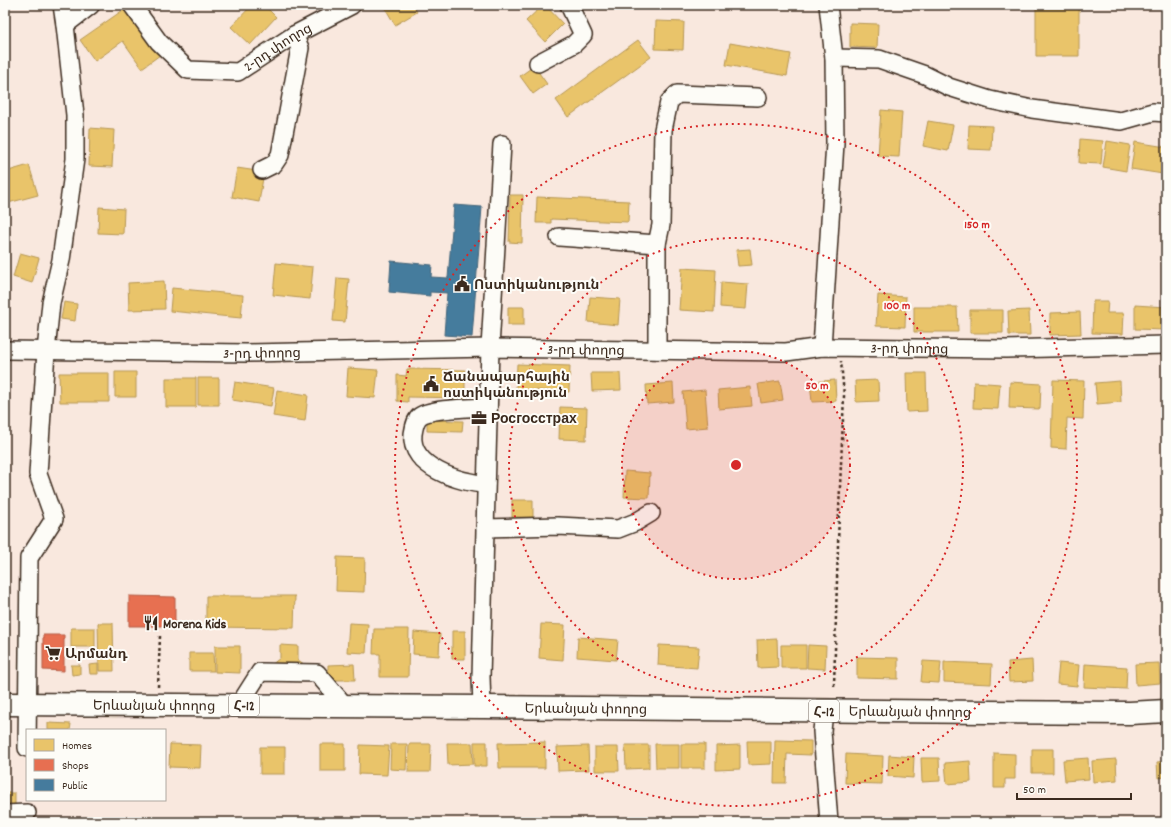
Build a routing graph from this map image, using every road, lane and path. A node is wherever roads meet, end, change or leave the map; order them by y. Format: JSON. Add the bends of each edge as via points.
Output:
{"nodes":[{"id":1,"x":62,"y":5,"type":"edge"},
{"id":2,"x":91,"y":5,"type":"edge"},
{"id":3,"x":132,"y":5,"type":"edge"},
{"id":4,"x":352,"y":5,"type":"edge"},
{"id":5,"x":568,"y":5,"type":"edge"},
{"id":6,"x":828,"y":5,"type":"edge"},
{"id":7,"x":65,"y":25,"type":"junction"},
{"id":8,"x":294,"y":35,"type":"junction"},
{"id":9,"x":834,"y":58,"type":"junction"},
{"id":10,"x":538,"y":63,"type":"dead end"},
{"id":11,"x":758,"y":97,"type":"dead end"},
{"id":12,"x":1166,"y":113,"type":"edge"},
{"id":13,"x":502,"y":144,"type":"dead end"},
{"id":14,"x":262,"y":170,"type":"dead end"},
{"id":15,"x":559,"y":237,"type":"dead end"},
{"id":16,"x":657,"y":244,"type":"junction"},
{"id":17,"x":1166,"y":345,"type":"edge"},
{"id":18,"x":822,"y":347,"type":"junction"},
{"id":19,"x":840,"y":347,"type":"junction"},
{"id":20,"x":490,"y":348,"type":"junction"},
{"id":21,"x":5,"y":350,"type":"edge"},
{"id":22,"x":46,"y":350,"type":"junction"},
{"id":23,"x":658,"y":350,"type":"junction"},
{"id":24,"x":488,"y":406,"type":"junction"},
{"id":25,"x":486,"y":484,"type":"junction"},
{"id":26,"x":651,"y":513,"type":"dead end"},
{"id":27,"x":485,"y":528,"type":"junction"},
{"id":28,"x":160,"y":636,"type":"dead end"},
{"id":29,"x":834,"y":686,"type":"dead end"},
{"id":30,"x":158,"y":687,"type":"dead end"},
{"id":31,"x":5,"y":704,"type":"edge"},
{"id":32,"x":27,"y":704,"type":"junction"},
{"id":33,"x":239,"y":705,"type":"junction"},
{"id":34,"x":345,"y":706,"type":"junction"},
{"id":35,"x":482,"y":707,"type":"junction"},
{"id":36,"x":824,"y":711,"type":"junction"},
{"id":37,"x":1166,"y":711,"type":"edge"},
{"id":38,"x":27,"y":729,"type":"edge"},
{"id":39,"x":27,"y":812,"type":"edge"},
{"id":40,"x":5,"y":814,"type":"edge"},
{"id":41,"x":829,"y":822,"type":"edge"}],
"edges":[{"from":1,"to":7,"type":"street"},
{"from":2,"to":7,"type":"street"},
{"from":3,"to":8,"type":"street","name":"2-րդ փողոց","via":[[159,42],[188,70],[238,72]]},
{"from":4,"to":8,"type":"street","name":"2-րդ փողոց"},
{"from":5,"to":10,"type":"street","via":[[583,35],[574,44]]},
{"from":6,"to":9,"type":"street"},
{"from":7,"to":22,"type":"street","via":[[74,116],[75,159],[61,260],[51,303]]},
{"from":8,"to":14,"type":"street","via":[[300,48],[280,155],[274,164]]},
{"from":9,"to":12,"type":"street","via":[[879,59],[925,75],[949,87],[990,100],[1032,109],[1121,121],[1153,112]]},
{"from":9,"to":18,"type":"street","via":[[835,143]]},
{"from":11,"to":16,"type":"street","via":[[677,94],[669,102],[663,130],[661,225]]},
{"from":13,"to":20,"type":"street"},
{"from":15,"to":16,"type":"street"},
{"from":16,"to":23,"type":"street"},
{"from":17,"to":19,"type":"street","name":"3-րդ փողոց","via":[[1006,349]]},
{"from":18,"to":19,"type":"street","name":"3-րդ փողոց"},
{"from":18,"to":23,"type":"street","name":"3-րդ փողոց","via":[[786,352]]},
{"from":19,"to":29,"type":"path","via":[[844,396]]},
{"from":20,"to":22,"type":"street","name":"3-րդ փողոց","via":[[246,353]]},
{"from":20,"to":23,"type":"street","name":"3-րդ փողոց"},
{"from":20,"to":24,"type":"street"},
{"from":21,"to":22,"type":"street","name":"3-րդ փողոց"},
{"from":22,"to":32,"type":"street","via":[[38,474],[54,519],[29,558]]},
{"from":24,"to":25,"type":"street"},
{"from":24,"to":25,"type":"street","via":[[431,411],[420,416],[415,424],[413,437],[416,450],[424,462],[446,475]]},
{"from":25,"to":27,"type":"street"},
{"from":26,"to":27,"type":"street","via":[[618,529],[558,526]]},
{"from":27,"to":35,"type":"street"},
{"from":28,"to":30,"type":"path"},
{"from":31,"to":32,"type":"main road","name":"Երևանյան փողոց","number":"Հ-12"},
{"from":32,"to":33,"type":"main road","name":"Երևանյան փողոց","number":"Հ-12"},
{"from":32,"to":38,"type":"street"},
{"from":33,"to":34,"type":"main road","name":"Երևանյան փողոց","number":"Հ-12"},
{"from":33,"to":34,"type":"street","via":[[260,672],[317,673]]},
{"from":34,"to":35,"type":"main road","name":"Երևանյան փողոց","number":"Հ-12"},
{"from":35,"to":36,"type":"main road","name":"Երևանյան փողոց","number":"Հ-12"},
{"from":36,"to":37,"type":"main road","name":"Երևանյան փողոց","number":"Հ-12"},
{"from":36,"to":41,"type":"street","via":[[822,730]]},
{"from":39,"to":40,"type":"street"}]}
